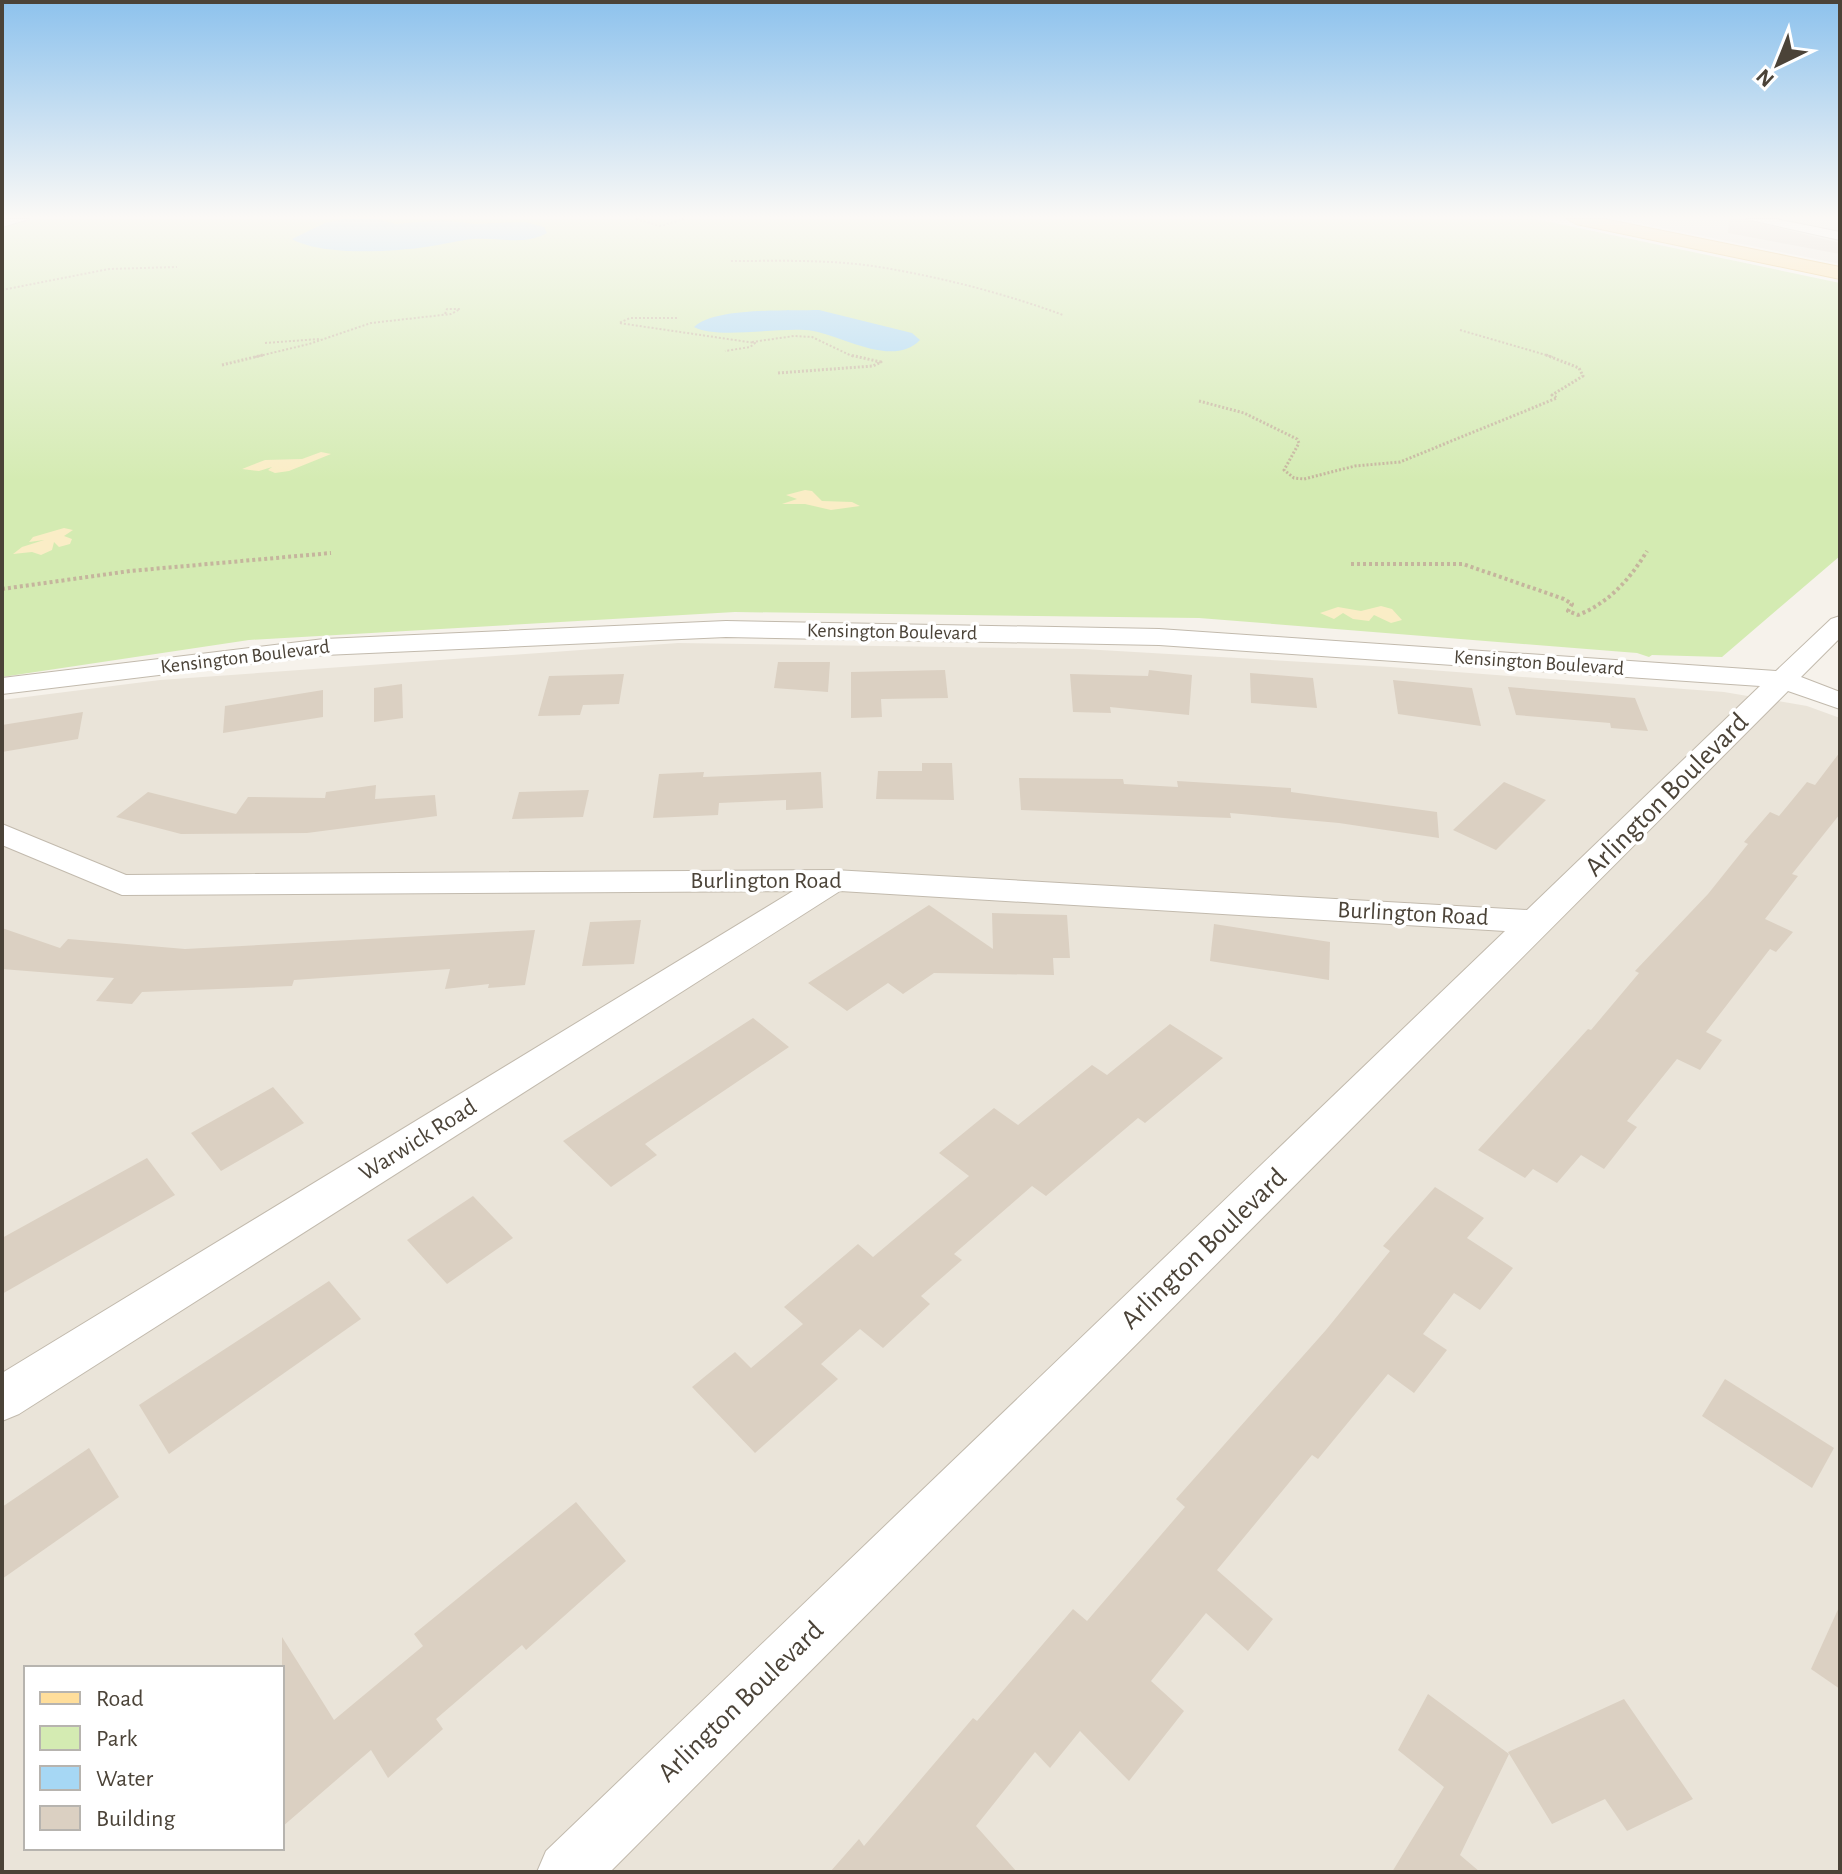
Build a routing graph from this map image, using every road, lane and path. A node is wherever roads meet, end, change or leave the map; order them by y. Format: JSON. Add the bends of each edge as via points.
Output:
{"nodes":[{"id":1,"x":1039,"y":306,"type":"edge"},
{"id":2,"x":445,"y":314,"type":"dead end"},
{"id":3,"x":1063,"y":315,"type":"dead end"},
{"id":4,"x":677,"y":318,"type":"dead end"},
{"id":5,"x":1460,"y":330,"type":"dead end"},
{"id":6,"x":336,"y":336,"type":"junction"},
{"id":7,"x":752,"y":342,"type":"junction"},
{"id":8,"x":265,"y":343,"type":"dead end"},
{"id":9,"x":750,"y":347,"type":"junction"},
{"id":10,"x":725,"y":351,"type":"dead end"},
{"id":11,"x":222,"y":365,"type":"dead end"},
{"id":12,"x":778,"y":373,"type":"dead end"},
{"id":13,"x":1199,"y":401,"type":"dead end"},
{"id":14,"x":1647,"y":551,"type":"dead end"},
{"id":15,"x":331,"y":553,"type":"dead end"},
{"id":16,"x":1351,"y":564,"type":"dead end"},
{"id":17,"x":2,"y":589,"type":"edge"},
{"id":18,"x":1840,"y":624,"type":"edge"},
{"id":19,"x":1784,"y":680,"type":"junction"},
{"id":20,"x":2,"y":686,"type":"edge"},
{"id":21,"x":1840,"y":701,"type":"edge"},
{"id":22,"x":2,"y":834,"type":"edge"},
{"id":23,"x":834,"y":880,"type":"junction"},
{"id":24,"x":1539,"y":922,"type":"junction"},
{"id":25,"x":2,"y":1399,"type":"edge"},
{"id":26,"x":567,"y":1872,"type":"edge"}],
"edges":[{"from":1,"to":3,"type":"path"},
{"from":2,"to":6,"type":"path","via":[[371,323]]},
{"from":4,"to":7,"type":"path","via":[[619,323]]},
{"from":5,"to":13,"type":"path","via":[[1566,361],[1583,376],[1552,395],[1557,398],[1433,451],[1304,479],[1284,470],[1297,439],[1244,413]]},
{"from":6,"to":8,"type":"path"},
{"from":6,"to":11,"type":"path"},
{"from":7,"to":9,"type":"path"},
{"from":7,"to":9,"type":"path","via":[[765,343]]},
{"from":7,"to":12,"type":"path","via":[[812,337],[856,358],[881,362]]},
{"from":9,"to":10,"type":"path"},
{"from":14,"to":16,"type":"path","via":[[1623,584],[1578,615],[1568,611],[1572,604],[1564,599],[1463,564]]},
{"from":15,"to":17,"type":"path"},
{"from":18,"to":19,"type":"street","name":"Arlington Boulevard"},
{"from":19,"to":20,"type":"street","name":"Kensington Boulevard","via":[[1159,637],[726,629],[324,647]]},
{"from":19,"to":21,"type":"street","name":"Kensington Boulevard"},
{"from":19,"to":24,"type":"street","name":"Arlington Boulevard"},
{"from":22,"to":23,"type":"street","name":"Burlington Road","via":[[122,885]]},
{"from":23,"to":24,"type":"street","name":"Burlington Road"},
{"from":23,"to":25,"type":"street","name":"Warwick Road"},
{"from":24,"to":26,"type":"street","name":"Arlington Boulevard"}]}
